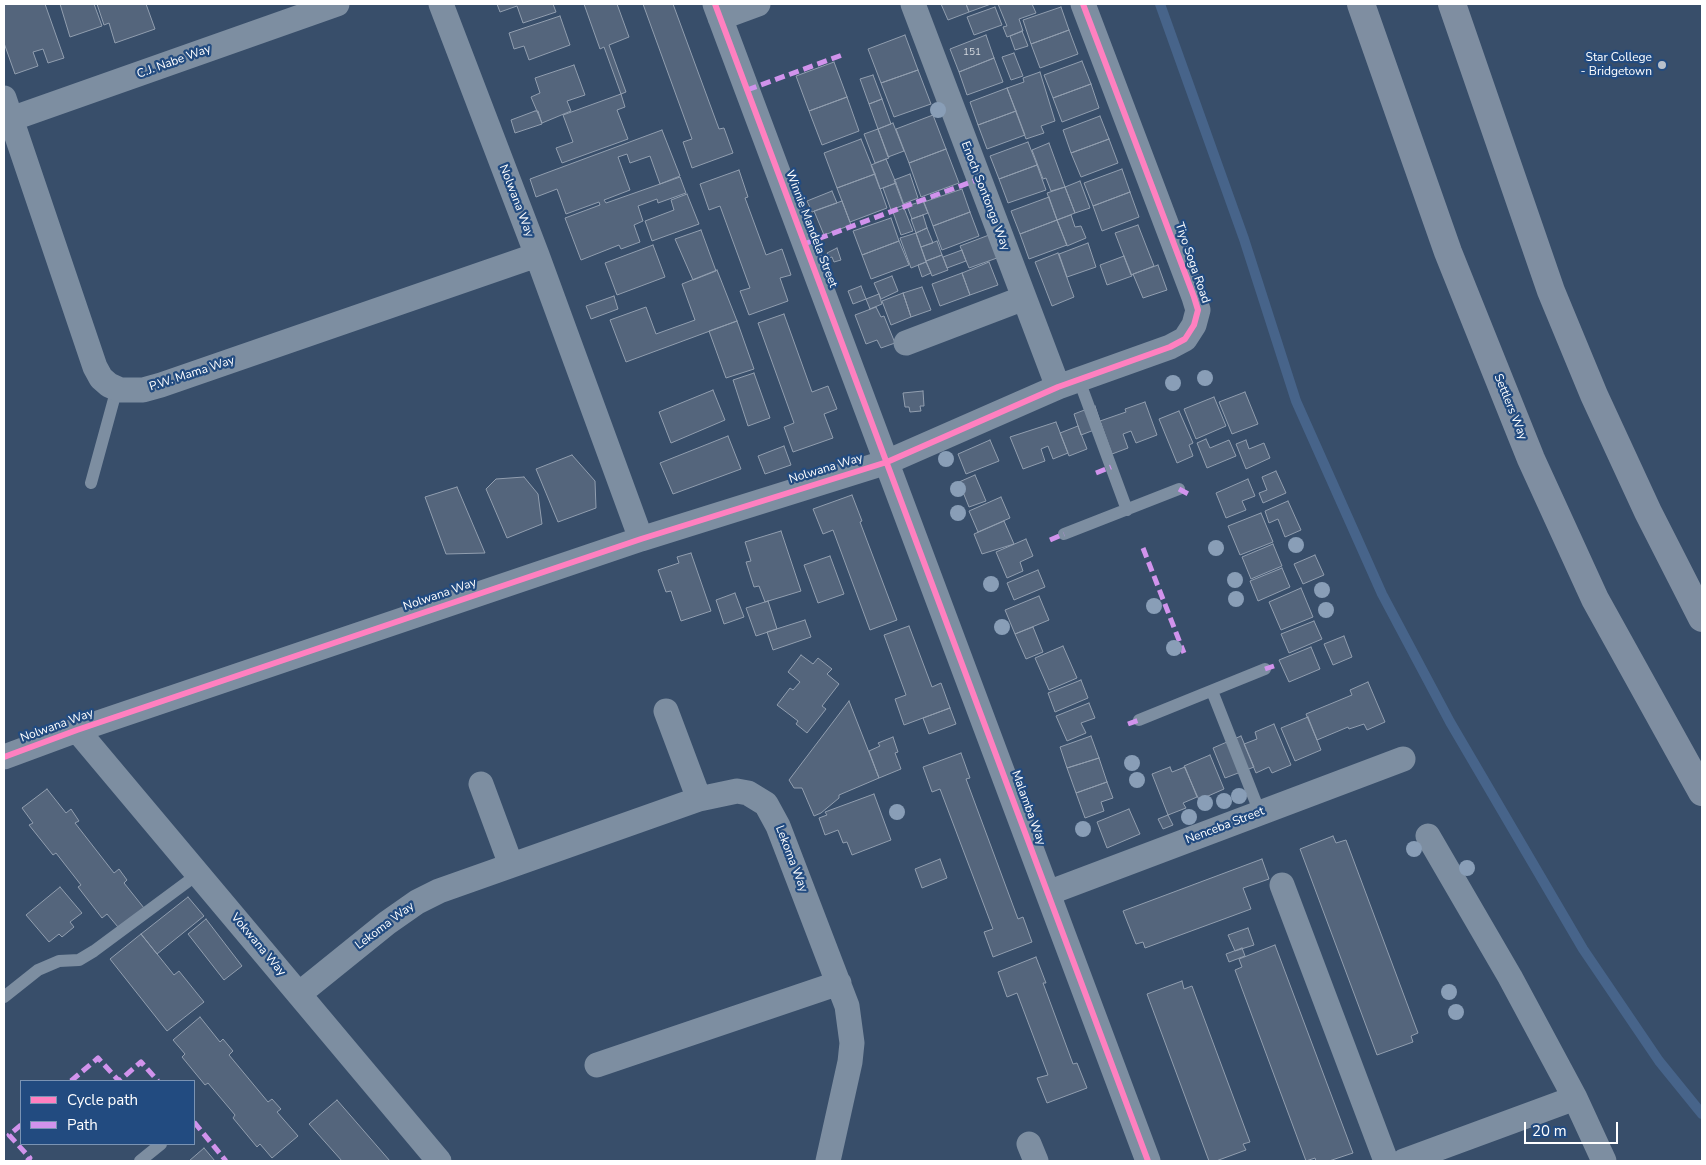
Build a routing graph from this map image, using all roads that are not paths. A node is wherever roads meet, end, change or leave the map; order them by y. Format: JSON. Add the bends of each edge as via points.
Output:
{"nodes":[{"id":1,"x":337,"y":4,"type":"edge"},
{"id":2,"x":441,"y":4,"type":"edge"},
{"id":3,"x":758,"y":4,"type":"edge"},
{"id":4,"x":913,"y":4,"type":"edge"},
{"id":5,"x":1083,"y":4,"type":"edge"},
{"id":6,"x":1361,"y":4,"type":"edge"},
{"id":7,"x":1452,"y":4,"type":"edge"},
{"id":8,"x":717,"y":11,"type":"edge"},
{"id":9,"x":8,"y":109,"type":"edge"},
{"id":10,"x":537,"y":255,"type":"junction"},
{"id":11,"x":1024,"y":298,"type":"junction"},
{"id":12,"x":906,"y":343,"type":"dead end"},
{"id":13,"x":1068,"y":383,"type":"junction"},
{"id":14,"x":117,"y":388,"type":"junction"},
{"id":15,"x":887,"y":462,"type":"junction"},
{"id":16,"x":91,"y":483,"type":"dead end"},
{"id":17,"x":1179,"y":489,"type":"dead end"},
{"id":18,"x":1127,"y":510,"type":"junction"},
{"id":19,"x":1064,"y":534,"type":"dead end"},
{"id":20,"x":642,"y":539,"type":"junction"},
{"id":21,"x":1702,"y":618,"type":"edge"},
{"id":22,"x":1265,"y":669,"type":"dead end"},
{"id":23,"x":1212,"y":691,"type":"junction"},
{"id":24,"x":666,"y":711,"type":"dead end"},
{"id":25,"x":1139,"y":720,"type":"dead end"},
{"id":26,"x":77,"y":730,"type":"junction"},
{"id":27,"x":4,"y":757,"type":"edge"},
{"id":28,"x":1403,"y":759,"type":"dead end"},
{"id":29,"x":481,"y":784,"type":"dead end"},
{"id":30,"x":1702,"y":792,"type":"edge"},
{"id":31,"x":699,"y":799,"type":"junction"},
{"id":32,"x":1260,"y":813,"type":"junction"},
{"id":33,"x":1428,"y":836,"type":"dead end"},
{"id":34,"x":511,"y":865,"type":"junction"},
{"id":35,"x":198,"y":874,"type":"junction"},
{"id":36,"x":1282,"y":885,"type":"dead end"},
{"id":37,"x":1048,"y":894,"type":"junction"},
{"id":38,"x":839,"y":982,"type":"junction"},
{"id":39,"x":299,"y":994,"type":"junction"},
{"id":40,"x":4,"y":997,"type":"edge"},
{"id":41,"x":597,"y":1065,"type":"dead end"},
{"id":42,"x":1575,"y":1098,"type":"junction"},
{"id":43,"x":160,"y":1145,"type":"edge"},
{"id":44,"x":140,"y":1161,"type":"edge"},
{"id":45,"x":438,"y":1161,"type":"edge"},
{"id":46,"x":828,"y":1161,"type":"edge"},
{"id":47,"x":1148,"y":1161,"type":"edge"},
{"id":48,"x":1386,"y":1161,"type":"edge"},
{"id":49,"x":1404,"y":1161,"type":"edge"},
{"id":50,"x":1604,"y":1161,"type":"edge"}],
"edges":[{"from":1,"to":9,"type":"street","name":"C.J. Nabe Way"},
{"from":2,"to":10,"type":"street","name":"Nolwana Way"},
{"from":3,"to":8,"type":"street"},
{"from":4,"to":11,"type":"street","name":"Enoch Sontonga Way"},
{"from":5,"to":13,"type":"street","name":"Tiyo Soga Road","via":[[1198,310],[1185,339]]},
{"from":6,"to":30,"type":"highway","name":"Settlers Way","via":[[1448,252],[1535,468],[1599,607]]},
{"from":7,"to":21,"type":"highway","via":[[1551,291],[1648,512]]},
{"from":8,"to":15,"type":"street","name":"Winnie Mandela Street"},
{"from":9,"to":14,"type":"street","via":[[96,367],[102,378]]},
{"from":10,"to":14,"type":"street","name":"P.W. Mama Way","via":[[161,385],[144,390]]},
{"from":10,"to":20,"type":"street","name":"Nolwana Way"},
{"from":11,"to":12,"type":"street"},
{"from":11,"to":13,"type":"street","name":"Enoch Sontonga Way"},
{"from":13,"to":15,"type":"street","name":"Tiyo Soga Road"},
{"from":13,"to":18,"type":"lane"},
{"from":14,"to":16,"type":"lane"},
{"from":15,"to":20,"type":"street","name":"Nolwana Way"},
{"from":15,"to":37,"type":"street","name":"Malamba Way"},
{"from":17,"to":18,"type":"lane"},
{"from":18,"to":19,"type":"lane"},
{"from":20,"to":26,"type":"street","name":"Nolwana Way"},
{"from":22,"to":23,"type":"lane"},
{"from":23,"to":25,"type":"lane"},
{"from":23,"to":32,"type":"lane"},
{"from":24,"to":31,"type":"street"},
{"from":26,"to":27,"type":"street","name":"Nolwana Way"},
{"from":26,"to":35,"type":"street","name":"Vokwana Way"},
{"from":28,"to":32,"type":"street","name":"Nenceba Street"},
{"from":29,"to":34,"type":"street"},
{"from":31,"to":34,"type":"street","name":"Lekoma Way"},
{"from":31,"to":38,"type":"street","name":"Lekoma Way","via":[[737,791],[748,793],[766,804],[778,826]]},
{"from":32,"to":37,"type":"street","name":"Nenceba Street"},
{"from":33,"to":42,"type":"street","via":[[1510,976]]},
{"from":34,"to":39,"type":"street","name":"Lekoma Way","via":[[417,902]]},
{"from":35,"to":39,"type":"street","name":"Vokwana Way"},
{"from":35,"to":40,"type":"lane","via":[[94,951],[79,960],[59,961],[38,970]]},
{"from":36,"to":48,"type":"street"},
{"from":37,"to":47,"type":"street","name":"Malamba Way"},
{"from":38,"to":41,"type":"street"},
{"from":38,"to":46,"type":"street","name":"Lekoma Way","via":[[847,1006],[852,1043]]},
{"from":39,"to":45,"type":"street","name":"Vokwana Way"},
{"from":42,"to":49,"type":"street"},
{"from":42,"to":50,"type":"street"},
{"from":43,"to":44,"type":"lane"}]}
